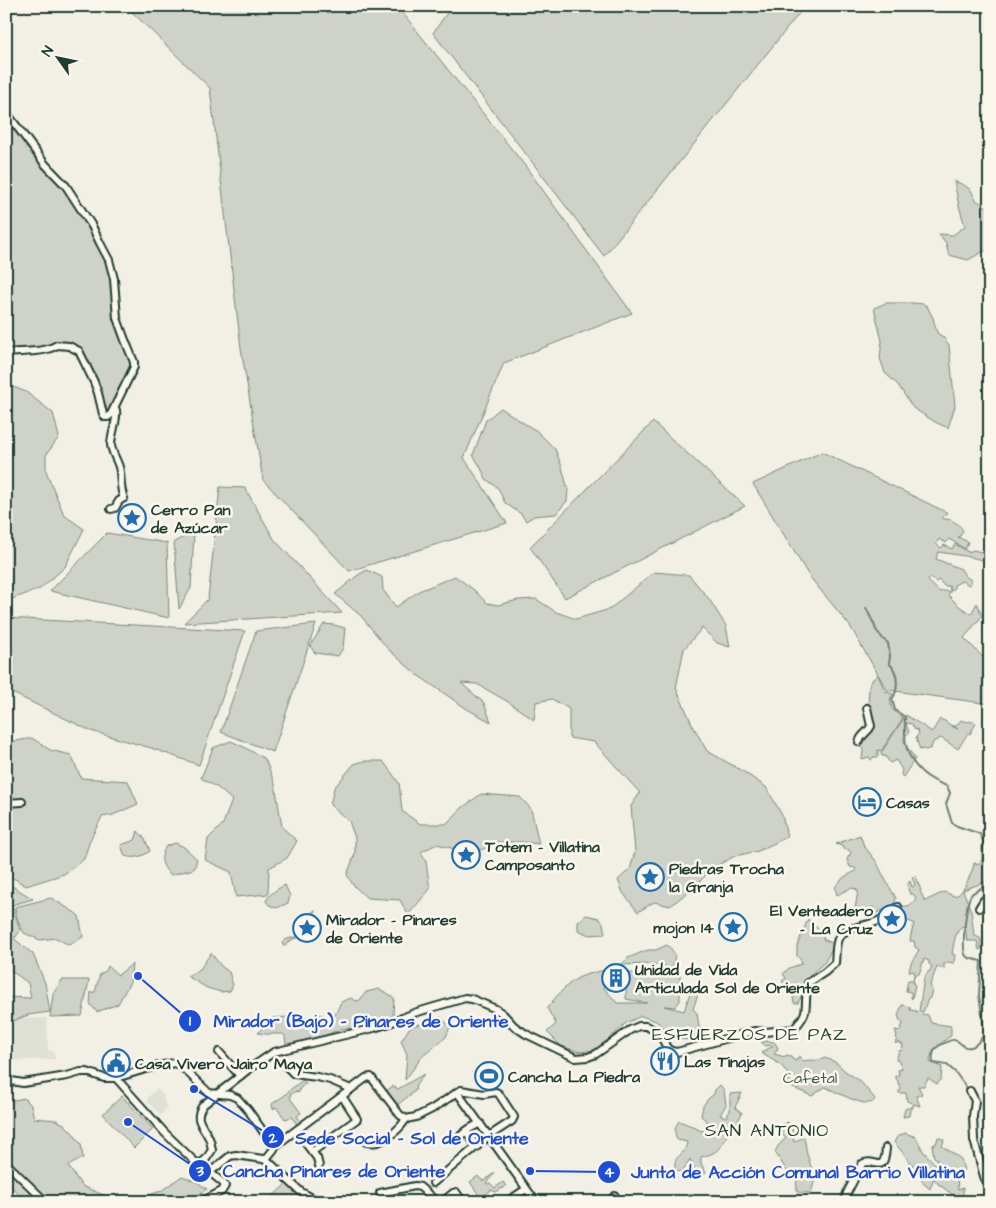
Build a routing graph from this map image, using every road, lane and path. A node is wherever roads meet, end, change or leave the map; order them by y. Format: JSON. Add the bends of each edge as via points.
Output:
{"nodes":[{"id":1,"x":6,"y":112,"type":"edge"},
{"id":2,"x":6,"y":353,"type":"edge"},
{"id":3,"x":111,"y":414,"type":"junction"},
{"id":4,"x":111,"y":509,"type":"dead end"},
{"id":5,"x":867,"y":708,"type":"dead end"},
{"id":6,"x":859,"y":742,"type":"dead end"},
{"id":7,"x":22,"y":802,"type":"dead end"},
{"id":8,"x":6,"y":803,"type":"edge"},
{"id":9,"x":990,"y":900,"type":"edge"},
{"id":10,"x":898,"y":908,"type":"dead end"},
{"id":11,"x":979,"y":908,"type":"dead end"},
{"id":12,"x":219,"y":1052,"type":"dead end"},
{"id":13,"x":285,"y":1066,"type":"dead end"},
{"id":14,"x":240,"y":1076,"type":"junction"},
{"id":15,"x":116,"y":1078,"type":"junction"},
{"id":16,"x":6,"y":1080,"type":"edge"},
{"id":17,"x":351,"y":1089,"type":"junction"},
{"id":18,"x":970,"y":1091,"type":"dead end"},
{"id":19,"x":457,"y":1092,"type":"junction"},
{"id":20,"x":218,"y":1093,"type":"junction"},
{"id":21,"x":342,"y":1096,"type":"junction"},
{"id":22,"x":406,"y":1119,"type":"junction"},
{"id":23,"x":480,"y":1123,"type":"junction"},
{"id":24,"x":296,"y":1131,"type":"junction"},
{"id":25,"x":466,"y":1131,"type":"junction"},
{"id":26,"x":489,"y":1136,"type":"junction"},
{"id":27,"x":459,"y":1137,"type":"dead end"},
{"id":28,"x":366,"y":1142,"type":"dead end"},
{"id":29,"x":274,"y":1145,"type":"junction"},
{"id":30,"x":477,"y":1147,"type":"junction"},
{"id":31,"x":886,"y":1148,"type":"dead end"},
{"id":32,"x":312,"y":1152,"type":"junction"},
{"id":33,"x":264,"y":1160,"type":"junction"},
{"id":34,"x":6,"y":1164,"type":"edge"},
{"id":35,"x":200,"y":1164,"type":"junction"},
{"id":36,"x":319,"y":1166,"type":"dead end"},
{"id":37,"x":209,"y":1173,"type":"junction"},
{"id":38,"x":433,"y":1183,"type":"dead end"},
{"id":39,"x":989,"y":1187,"type":"edge"},
{"id":40,"x":526,"y":1189,"type":"junction"},
{"id":41,"x":380,"y":1193,"type":"dead end"},
{"id":42,"x":615,"y":1196,"type":"dead end"},
{"id":43,"x":46,"y":1202,"type":"edge"},
{"id":44,"x":201,"y":1202,"type":"edge"},
{"id":45,"x":320,"y":1202,"type":"edge"},
{"id":46,"x":437,"y":1202,"type":"edge"},
{"id":47,"x":442,"y":1202,"type":"edge"},
{"id":48,"x":463,"y":1202,"type":"edge"},
{"id":49,"x":507,"y":1202,"type":"edge"},
{"id":50,"x":536,"y":1202,"type":"edge"},
{"id":51,"x":608,"y":1202,"type":"edge"},
{"id":52,"x":844,"y":1202,"type":"edge"}],
"edges":[{"from":1,"to":3,"type":"street","via":[[66,186],[109,260],[117,318],[134,362]]},
{"from":2,"to":3,"type":"street","via":[[43,350],[57,345],[74,348],[79,351],[94,382],[103,414],[105,417]]},
{"from":3,"to":4,"type":"street","via":[[116,410],[111,446],[120,470],[124,498]]},
{"from":5,"to":6,"type":"street","via":[[872,726]]},
{"from":7,"to":8,"type":"street"},
{"from":9,"to":11,"type":"street","via":[[984,900]]},
{"from":10,"to":14,"type":"street","via":[[881,920],[850,929],[839,936],[834,963],[808,983],[805,1014],[794,1030],[754,1031],[677,1052],[667,1048],[656,1031],[639,1026],[596,1054],[576,1058],[526,1034],[496,1009],[465,998],[374,1028],[274,1052]]},
{"from":12,"to":14,"type":"street"},
{"from":13,"to":17,"type":"street","via":[[294,1074],[330,1080]]},
{"from":14,"to":20,"type":"street"},
{"from":15,"to":16,"type":"street","via":[[81,1072],[23,1083]]},
{"from":15,"to":20,"type":"street","via":[[174,1063],[209,1092]]},
{"from":15,"to":35,"type":"street","via":[[165,1133]]},
{"from":17,"to":21,"type":"street"},
{"from":17,"to":22,"type":"street","via":[[371,1077]]},
{"from":18,"to":39,"type":"street","via":[[975,1101],[974,1140]]},
{"from":19,"to":22,"type":"street","via":[[424,1113]]},
{"from":19,"to":23,"type":"street"},
{"from":19,"to":26,"type":"street","via":[[499,1094],[514,1120]]},
{"from":20,"to":29,"type":"street","via":[[237,1098]]},
{"from":20,"to":35,"type":"street","via":[[202,1105],[198,1114],[212,1150]]},
{"from":21,"to":24,"type":"street"},
{"from":21,"to":32,"type":"street","via":[[358,1120]]},
{"from":22,"to":28,"type":"street","via":[[384,1139]]},
{"from":23,"to":25,"type":"street"},
{"from":23,"to":26,"type":"street"},
{"from":24,"to":29,"type":"street"},
{"from":24,"to":32,"type":"street"},
{"from":25,"to":27,"type":"street"},
{"from":25,"to":30,"type":"street"},
{"from":26,"to":30,"type":"street"},
{"from":26,"to":40,"type":"street"},
{"from":29,"to":33,"type":"street"},
{"from":30,"to":38,"type":"street"},
{"from":31,"to":52,"type":"street","via":[[881,1163],[870,1161],[862,1164]]},
{"from":32,"to":36,"type":"street"},
{"from":33,"to":37,"type":"street","via":[[230,1156]]},
{"from":33,"to":45,"type":"street","via":[[301,1192]]},
{"from":34,"to":43,"type":"street"},
{"from":35,"to":37,"type":"street"},
{"from":37,"to":44,"type":"street","via":[[223,1183],[224,1189]]},
{"from":40,"to":49,"type":"street"},
{"from":40,"to":50,"type":"street"},
{"from":41,"to":46,"type":"street","via":[[415,1186]]},
{"from":42,"to":51,"type":"street"},
{"from":47,"to":48,"type":"street","via":[[455,1193]]}]}
